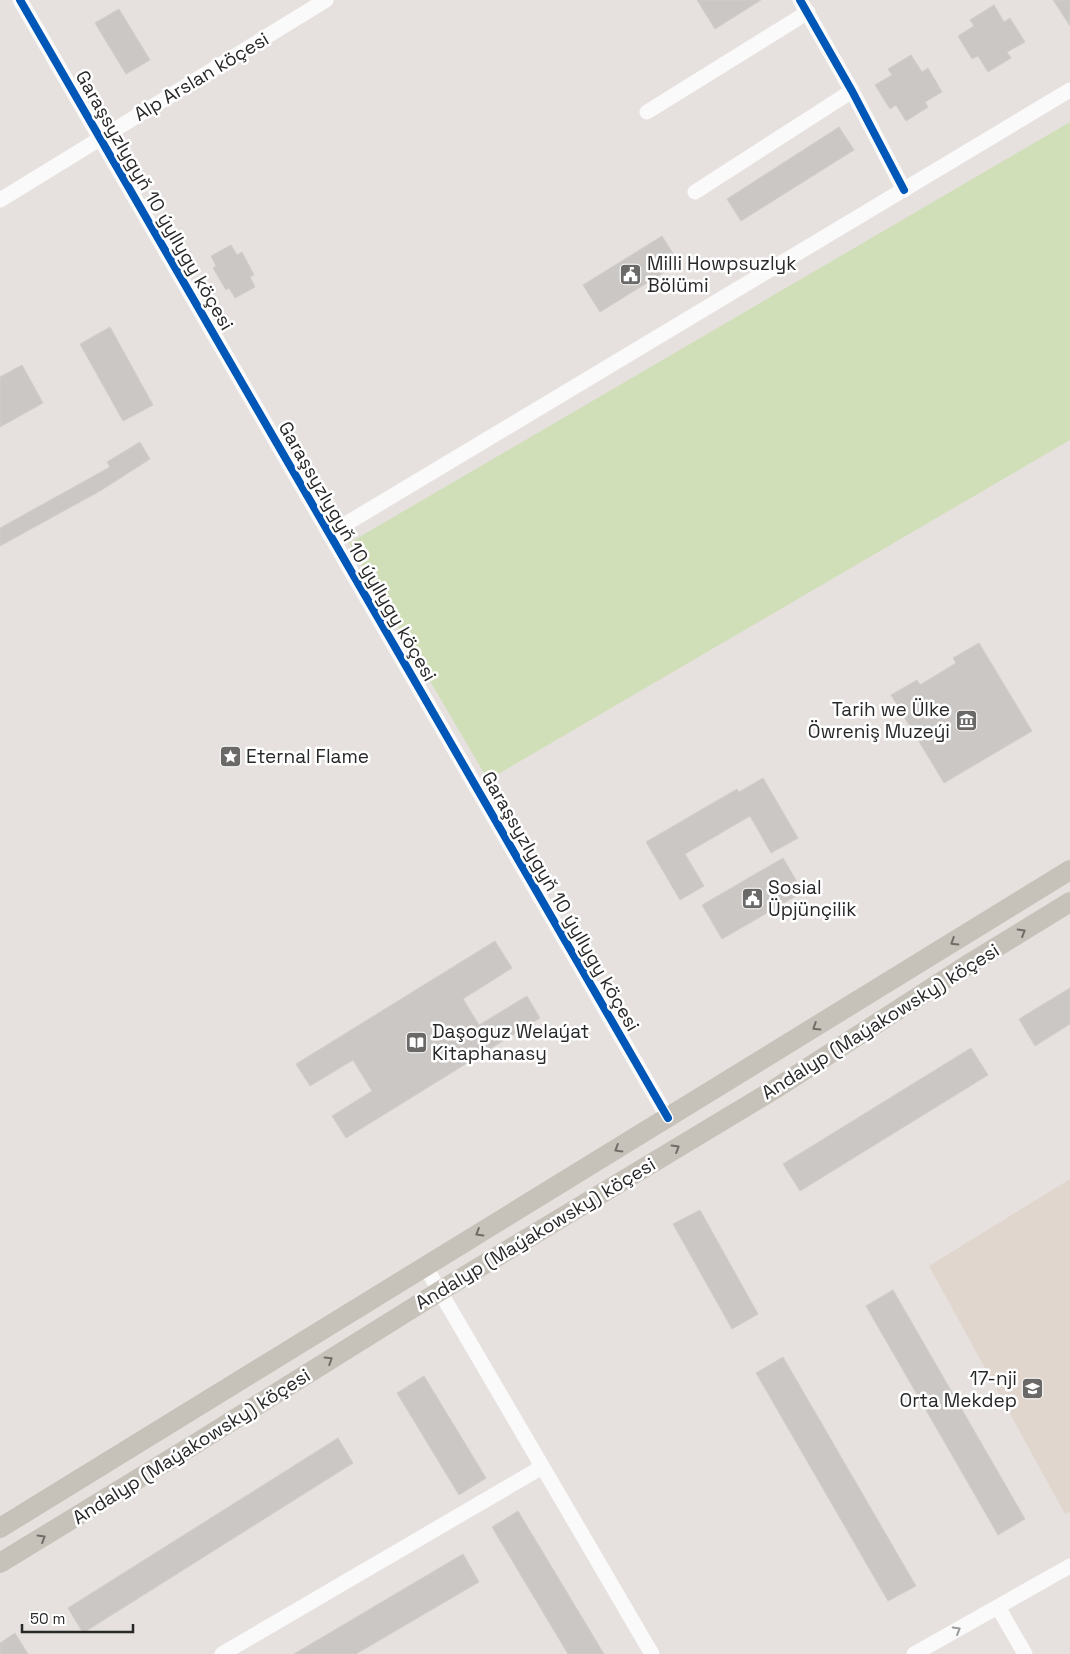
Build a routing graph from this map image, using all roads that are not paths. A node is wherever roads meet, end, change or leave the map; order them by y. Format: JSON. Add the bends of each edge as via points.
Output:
{"nodes":[{"id":1,"x":20,"y":0,"type":"edge"},
{"id":2,"x":326,"y":0,"type":"edge"},
{"id":3,"x":804,"y":6,"type":"edge"},
{"id":4,"x":1070,"y":90,"type":"edge"},
{"id":5,"x":852,"y":91,"type":"junction"},
{"id":6,"x":647,"y":112,"type":"dead end"},
{"id":7,"x":100,"y":138,"type":"junction"},
{"id":8,"x":904,"y":190,"type":"junction"},
{"id":9,"x":695,"y":192,"type":"dead end"},
{"id":10,"x":0,"y":200,"type":"edge"},
{"id":11,"x":329,"y":534,"type":"junction"},
{"id":12,"x":1070,"y":870,"type":"edge"},
{"id":13,"x":1070,"y":902,"type":"edge"},
{"id":14,"x":668,"y":1118,"type":"junction"},
{"id":15,"x":425,"y":1266,"type":"junction"},
{"id":16,"x":440,"y":1290,"type":"junction"},
{"id":17,"x":542,"y":1467,"type":"junction"},
{"id":18,"x":0,"y":1528,"type":"edge"},
{"id":19,"x":0,"y":1563,"type":"edge"},
{"id":20,"x":1070,"y":1566,"type":"edge"},
{"id":21,"x":998,"y":1606,"type":"junction"},
{"id":22,"x":222,"y":1654,"type":"edge"},
{"id":23,"x":652,"y":1654,"type":"edge"},
{"id":24,"x":914,"y":1654,"type":"edge"},
{"id":25,"x":1025,"y":1654,"type":"edge"}],
"edges":[{"from":1,"to":7,"type":"street","name":"Garaşsyzlygyň 10 ýyllygy köçesi"},
{"from":2,"to":7,"type":"street","name":"Alp Arslan köçesi"},
{"from":3,"to":5,"type":"street"},
{"from":3,"to":6,"type":"street"},
{"from":4,"to":8,"type":"street"},
{"from":5,"to":8,"type":"street"},
{"from":5,"to":9,"type":"street"},
{"from":7,"to":10,"type":"street","name":"Alp Arslan köçesi"},
{"from":7,"to":11,"type":"street","name":"Garaşsyzlygyň 10 ýyllygy köçesi"},
{"from":8,"to":11,"type":"street"},
{"from":11,"to":14,"type":"street","name":"Garaşsyzlygyň 10 ýyllygy köçesi"},
{"from":12,"to":14,"type":"main road","name":"Andalyp (Maýakowsky) köçesi","one_way":true},
{"from":16,"to":13,"type":"main road","name":"Andalyp (Maýakowsky) köçesi","one_way":true,"via":[[775,1089]]},
{"from":14,"to":15,"type":"main road","name":"Andalyp (Maýakowsky) köçesi","one_way":true},
{"from":15,"to":16,"type":"street"},
{"from":15,"to":18,"type":"main road","name":"Andalyp (Maýakowsky) köçesi"},
{"from":16,"to":17,"type":"street"},
{"from":19,"to":16,"type":"main road","name":"Andalyp (Maýakowsky) köçesi","one_way":true},
{"from":17,"to":22,"type":"street"},
{"from":17,"to":23,"type":"street"},
{"from":20,"to":21,"type":"street"},
{"from":24,"to":21,"type":"street","one_way":true},
{"from":21,"to":25,"type":"street"}]}
